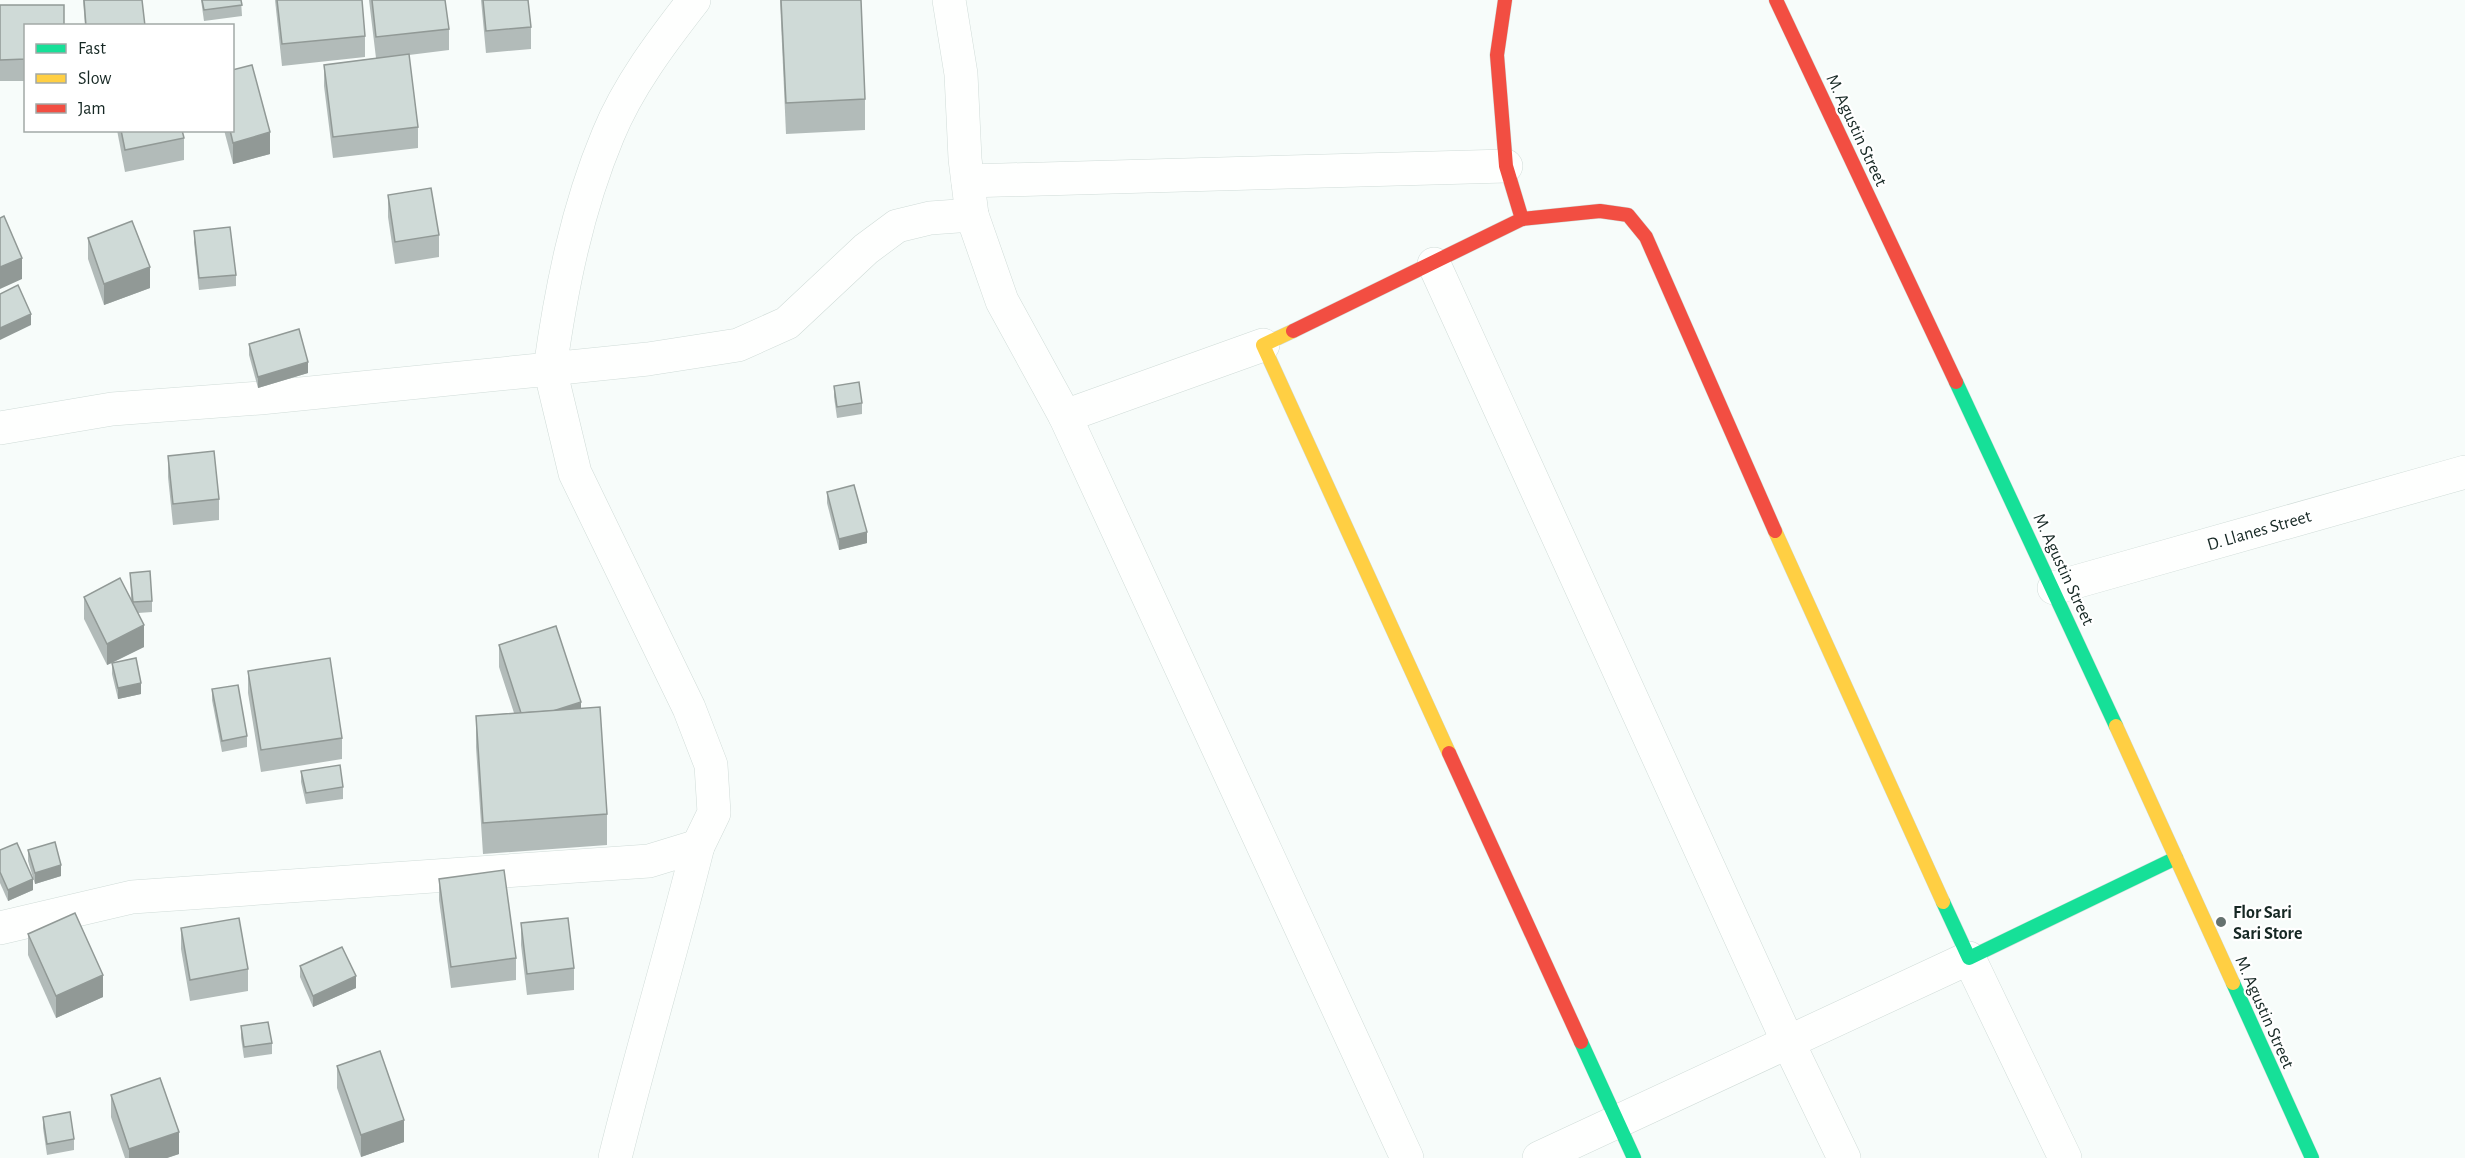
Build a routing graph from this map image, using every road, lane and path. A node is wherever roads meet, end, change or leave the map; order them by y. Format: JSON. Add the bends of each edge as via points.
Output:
{"nodes":[{"id":1,"x":694,"y":0,"type":"edge"},
{"id":2,"x":949,"y":0,"type":"edge"},
{"id":3,"x":1505,"y":0,"type":"edge"},
{"id":4,"x":1776,"y":0,"type":"edge"},
{"id":5,"x":1506,"y":166,"type":"junction"},
{"id":6,"x":968,"y":181,"type":"junction"},
{"id":7,"x":972,"y":215,"type":"junction"},
{"id":8,"x":1522,"y":219,"type":"junction"},
{"id":9,"x":1434,"y":264,"type":"junction"},
{"id":10,"x":1263,"y":345,"type":"junction"},
{"id":11,"x":550,"y":369,"type":"junction"},
{"id":12,"x":1065,"y":416,"type":"junction"},
{"id":13,"x":0,"y":428,"type":"edge"},
{"id":14,"x":2465,"y":472,"type":"edge"},
{"id":15,"x":2054,"y":588,"type":"junction"},
{"id":16,"x":699,"y":846,"type":"junction"},
{"id":17,"x":2176,"y":858,"type":"junction"},
{"id":18,"x":0,"y":928,"type":"edge"},
{"id":19,"x":1969,"y":958,"type":"junction"},
{"id":20,"x":1788,"y":1042,"type":"junction"},
{"id":21,"x":1617,"y":1120,"type":"junction"},
{"id":22,"x":615,"y":1158,"type":"edge"},
{"id":23,"x":1407,"y":1158,"type":"edge"},
{"id":24,"x":1539,"y":1158,"type":"edge"},
{"id":25,"x":1634,"y":1158,"type":"edge"},
{"id":26,"x":1844,"y":1158,"type":"edge"},
{"id":27,"x":2065,"y":1158,"type":"edge"},
{"id":28,"x":2312,"y":1158,"type":"edge"}],
"edges":[{"from":1,"to":11,"type":"street","via":[[664,38],[609,133],[583,205],[558,312]]},
{"from":2,"to":6,"type":"street","via":[[961,74]]},
{"from":3,"to":5,"type":"street","via":[[1497,55]]},
{"from":4,"to":15,"type":"street","name":"M. Agustin Street"},
{"from":5,"to":6,"type":"street"},
{"from":5,"to":8,"type":"street"},
{"from":6,"to":7,"type":"street"},
{"from":7,"to":11,"type":"street","via":[[930,218],[897,226],[866,249],[787,323],[738,345]]},
{"from":7,"to":12,"type":"street","via":[[1002,301]]},
{"from":8,"to":9,"type":"street"},
{"from":8,"to":19,"type":"street","via":[[1600,211],[1628,215],[1646,237],[1838,674]]},
{"from":9,"to":10,"type":"street"},
{"from":9,"to":20,"type":"street"},
{"from":10,"to":12,"type":"street"},
{"from":10,"to":21,"type":"street"},
{"from":11,"to":13,"type":"street","via":[[112,409]]},
{"from":11,"to":16,"type":"street","via":[[575,472],[689,708],[711,765],[714,813]]},
{"from":12,"to":23,"type":"street"},
{"from":14,"to":15,"type":"street","name":"D. Llanes Street"},
{"from":15,"to":17,"type":"street","name":"M. Agustin Street"},
{"from":16,"to":18,"type":"street","via":[[649,861],[132,897]]},
{"from":16,"to":22,"type":"street"},
{"from":17,"to":19,"type":"street"},
{"from":17,"to":28,"type":"street","name":"M. Agustin Street"},
{"from":19,"to":20,"type":"street"},
{"from":19,"to":27,"type":"street"},
{"from":20,"to":21,"type":"street"},
{"from":20,"to":26,"type":"street"},
{"from":21,"to":24,"type":"street"},
{"from":21,"to":25,"type":"street"}]}
